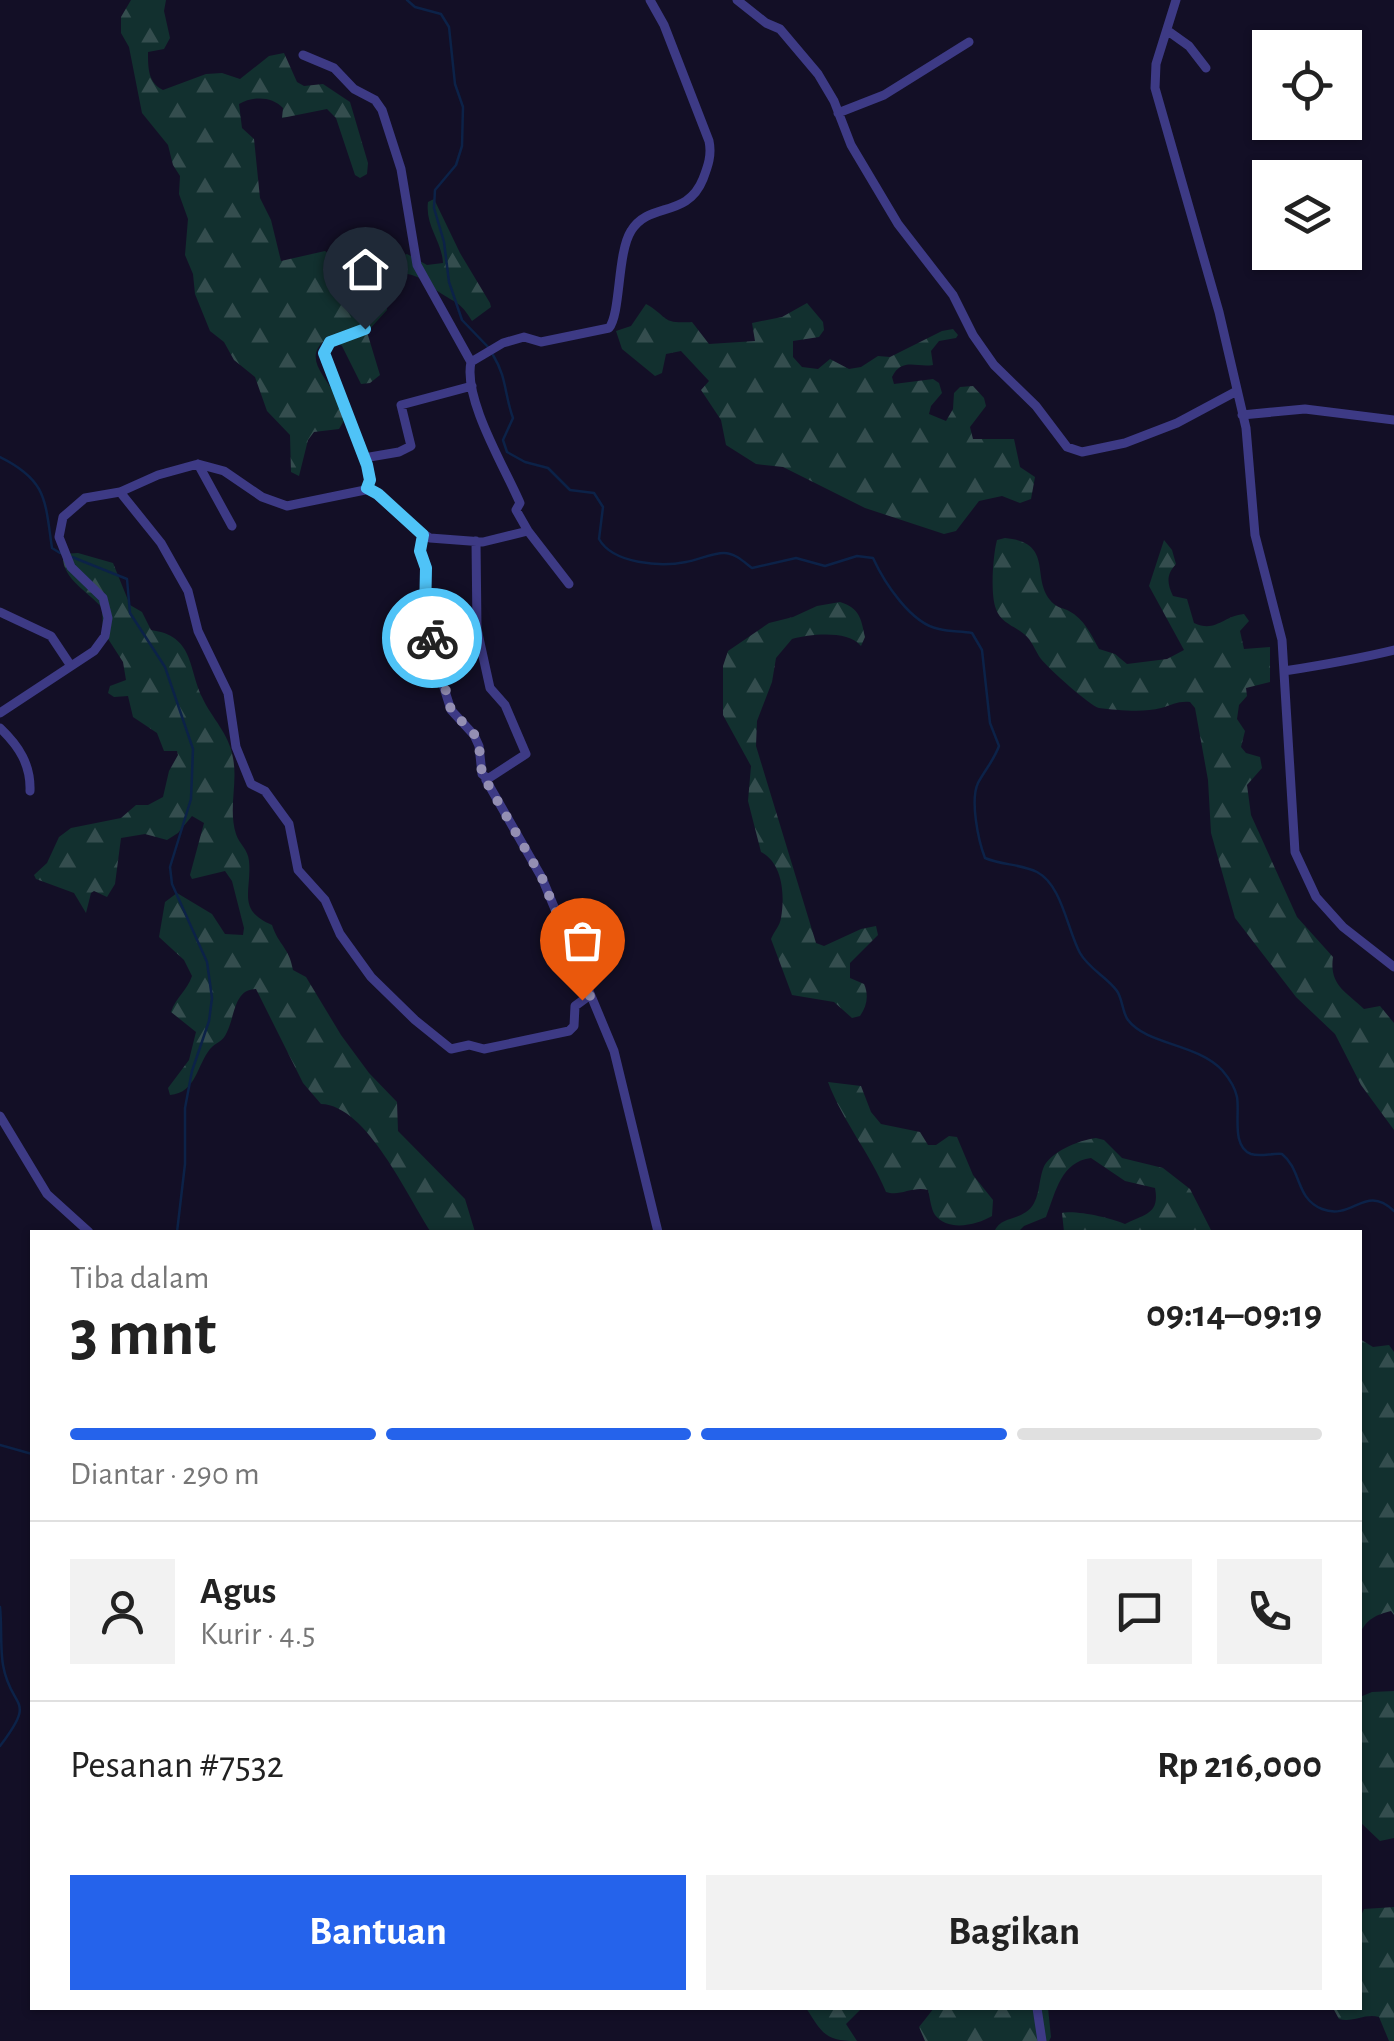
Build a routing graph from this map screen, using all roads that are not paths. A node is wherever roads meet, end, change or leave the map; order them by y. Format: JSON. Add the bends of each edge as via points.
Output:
{"nodes":[{"id":1,"x":650,"y":0,"type":"edge"},
{"id":2,"x":738,"y":0,"type":"edge"},
{"id":3,"x":756,"y":0,"type":"edge"},
{"id":4,"x":1176,"y":0,"type":"edge"},
{"id":5,"x":751,"y":12,"type":"junction"},
{"id":6,"x":1168,"y":31,"type":"junction"},
{"id":7,"x":969,"y":42,"type":"dead end"},
{"id":8,"x":303,"y":56,"type":"dead end"},
{"id":9,"x":1206,"y":68,"type":"dead end"},
{"id":10,"x":838,"y":112,"type":"junction"},
{"id":11,"x":365,"y":329,"type":"dead end"},
{"id":12,"x":471,"y":362,"type":"junction"},
{"id":13,"x":472,"y":386,"type":"junction"},
{"id":14,"x":1235,"y":392,"type":"junction"},
{"id":15,"x":1242,"y":415,"type":"junction"},
{"id":16,"x":1394,"y":420,"type":"edge"},
{"id":17,"x":364,"y":458,"type":"junction"},
{"id":18,"x":198,"y":464,"type":"junction"},
{"id":19,"x":367,"y":488,"type":"junction"},
{"id":20,"x":120,"y":492,"type":"junction"},
{"id":21,"x":232,"y":526,"type":"dead end"},
{"id":22,"x":528,"y":531,"type":"junction"},
{"id":23,"x":423,"y":535,"type":"junction"},
{"id":24,"x":476,"y":541,"type":"junction"},
{"id":25,"x":568,"y":584,"type":"dead end"},
{"id":26,"x":0,"y":612,"type":"edge"},
{"id":27,"x":1394,"y":650,"type":"edge"},
{"id":28,"x":71,"y":666,"type":"junction"},
{"id":29,"x":1284,"y":671,"type":"junction"},
{"id":30,"x":0,"y":713,"type":"edge"},
{"id":31,"x":0,"y":728,"type":"edge"},
{"id":32,"x":487,"y":778,"type":"junction"},
{"id":33,"x":30,"y":791,"type":"dead end"},
{"id":34,"x":1394,"y":967,"type":"edge"},
{"id":35,"x":590,"y":996,"type":"junction"},
{"id":36,"x":0,"y":1116,"type":"edge"},
{"id":37,"x":87,"y":1230,"type":"edge"},
{"id":38,"x":658,"y":1230,"type":"edge"},
{"id":39,"x":1037,"y":2010,"type":"edge"},
{"id":40,"x":1042,"y":2041,"type":"edge"}],
"edges":[{"from":1,"to":12,"type":"street","via":[[709,141],[710,160],[697,194],[645,217],[631,231],[609,328],[503,342]]},
{"from":2,"to":5,"type":"street"},
{"from":3,"to":5,"type":"street"},
{"from":4,"to":6,"type":"street"},
{"from":5,"to":10,"type":"street","via":[[798,48]]},
{"from":6,"to":9,"type":"street"},
{"from":6,"to":14,"type":"street","via":[[1154,75],[1157,102],[1219,312]]},
{"from":7,"to":10,"type":"street","via":[[884,95]]},
{"from":8,"to":12,"type":"street","via":[[334,68],[382,110],[401,169],[417,265]]},
{"from":10,"to":14,"type":"street","via":[[896,221],[953,295],[973,335],[1071,450],[1125,443]]},
{"from":11,"to":17,"type":"street","via":[[324,349]]},
{"from":12,"to":13,"type":"street"},
{"from":13,"to":17,"type":"street","via":[[401,405],[411,446]]},
{"from":13,"to":22,"type":"street"},
{"from":14,"to":15,"type":"street"},
{"from":15,"to":16,"type":"street","via":[[1305,409]]},
{"from":15,"to":29,"type":"street","via":[[1255,535]]},
{"from":17,"to":19,"type":"street"},
{"from":18,"to":19,"type":"street","via":[[287,506]]},
{"from":18,"to":20,"type":"street"},
{"from":18,"to":21,"type":"street"},
{"from":19,"to":23,"type":"street"},
{"from":20,"to":28,"type":"street","via":[[85,498],[63,517],[67,560],[103,598],[108,618],[99,644]]},
{"from":20,"to":35,"type":"street","via":[[188,590],[198,630],[228,693],[236,747],[251,784],[265,791],[289,824],[298,870],[325,900],[371,977],[451,1049],[569,1030],[575,1006]]},
{"from":22,"to":24,"type":"street"},
{"from":22,"to":25,"type":"street"},
{"from":23,"to":24,"type":"street"},
{"from":23,"to":32,"type":"street","via":[[425,614],[438,672],[451,710],[474,734]]},
{"from":24,"to":32,"type":"street","via":[[477,629],[490,688],[505,705],[526,754]]},
{"from":26,"to":28,"type":"street","via":[[51,636]]},
{"from":27,"to":29,"type":"street"},
{"from":28,"to":30,"type":"street"},
{"from":29,"to":34,"type":"street","via":[[1294,852],[1316,897]]},
{"from":31,"to":33,"type":"street","via":[[31,774]]},
{"from":32,"to":35,"type":"street","via":[[542,878]]},
{"from":35,"to":38,"type":"street","via":[[616,1058]]},
{"from":36,"to":37,"type":"street","via":[[47,1194]]},
{"from":39,"to":40,"type":"street"}]}
